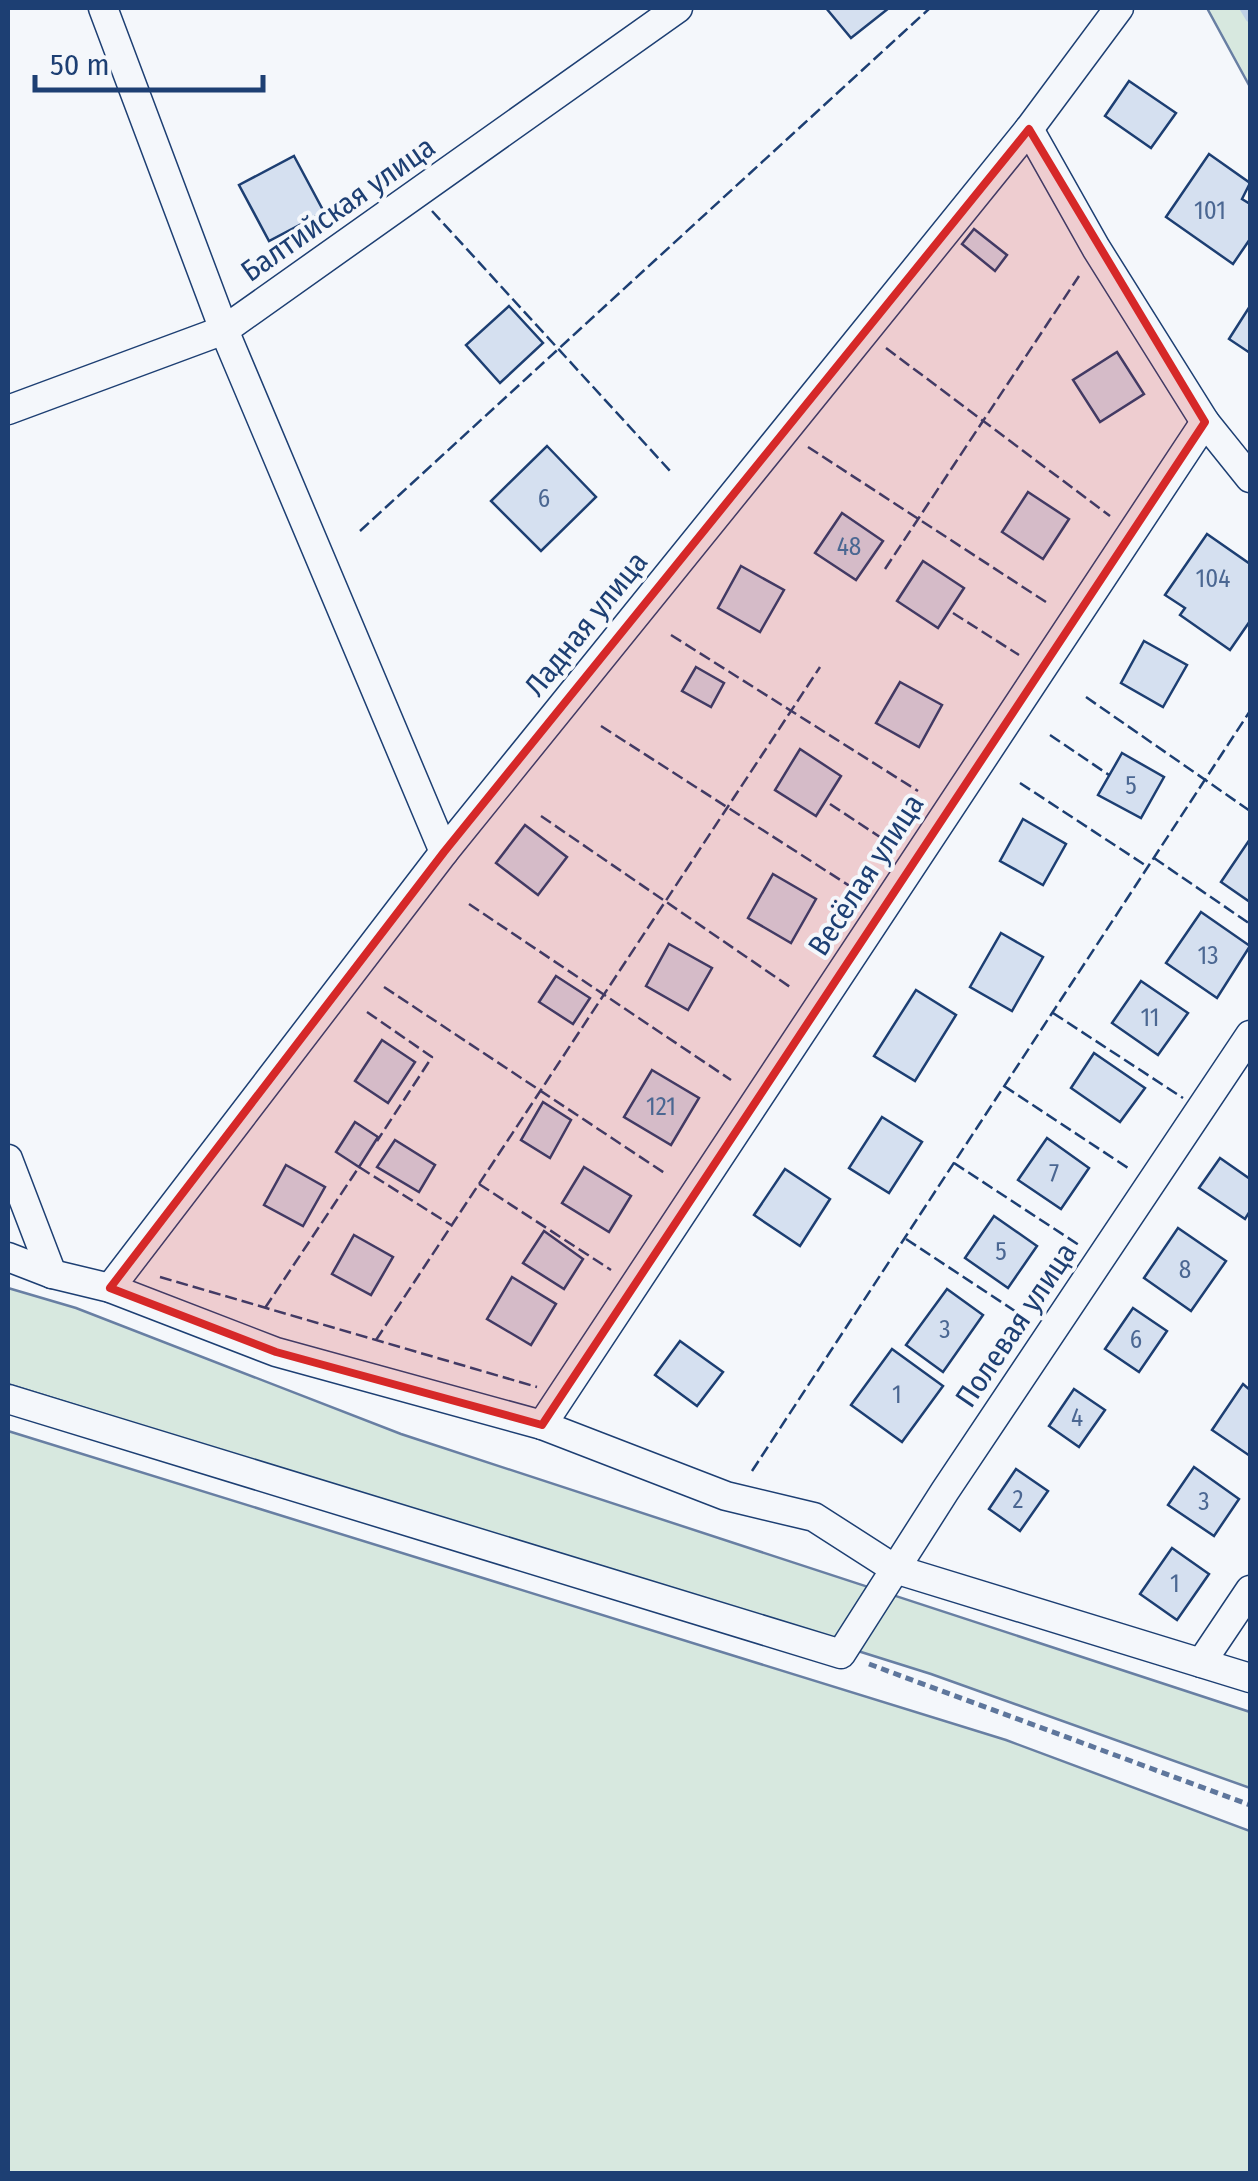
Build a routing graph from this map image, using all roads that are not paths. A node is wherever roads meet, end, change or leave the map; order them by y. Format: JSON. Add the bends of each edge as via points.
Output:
{"nodes":[{"id":1,"x":103,"y":8,"type":"edge"},
{"id":2,"x":678,"y":8,"type":"edge"},
{"id":3,"x":1119,"y":8,"type":"edge"},
{"id":4,"x":1029,"y":129,"type":"junction"},
{"id":5,"x":224,"y":330,"type":"junction"},
{"id":6,"x":8,"y":410,"type":"edge"},
{"id":7,"x":1204,"y":422,"type":"junction"},
{"id":8,"x":1250,"y":478,"type":"edge"},
{"id":9,"x":444,"y":852,"type":"junction"},
{"id":10,"x":1250,"y":1035,"type":"edge"},
{"id":11,"x":8,"y":1159,"type":"edge"},
{"id":12,"x":8,"y":1257,"type":"edge"},
{"id":13,"x":52,"y":1274,"type":"junction"},
{"id":14,"x":110,"y":1288,"type":"junction"},
{"id":15,"x":8,"y":1399,"type":"edge"},
{"id":16,"x":542,"y":1425,"type":"junction"},
{"id":17,"x":895,"y":1569,"type":"junction"},
{"id":18,"x":1250,"y":1590,"type":"edge"},
{"id":19,"x":1200,"y":1663,"type":"junction"},
{"id":20,"x":1250,"y":1678,"type":"edge"}],
"edges":[{"from":1,"to":5,"type":"street"},
{"from":2,"to":5,"type":"street","name":"Балтийская улица"},
{"from":3,"to":4,"type":"street","name":"Ладная улица"},
{"from":4,"to":7,"type":"street"},
{"from":4,"to":9,"type":"street","name":"Ладная улица"},
{"from":5,"to":6,"type":"street","name":"Балтийская улица"},
{"from":5,"to":9,"type":"street"},
{"from":7,"to":8,"type":"street"},
{"from":7,"to":16,"type":"street","name":"Весёлая улица"},
{"from":9,"to":14,"type":"street","name":"Ладная улица"},
{"from":10,"to":17,"type":"street","name":"Полевая улица"},
{"from":11,"to":13,"type":"street"},
{"from":12,"to":13,"type":"street"},
{"from":13,"to":14,"type":"street"},
{"from":14,"to":16,"type":"street","via":[[276,1352]]},
{"from":15,"to":17,"type":"street","name":"Полевая улица","via":[[841,1654]]},
{"from":16,"to":17,"type":"street","via":[[726,1496],[814,1517]]},
{"from":17,"to":19,"type":"street"},
{"from":18,"to":19,"type":"street"},
{"from":19,"to":20,"type":"street"}]}
